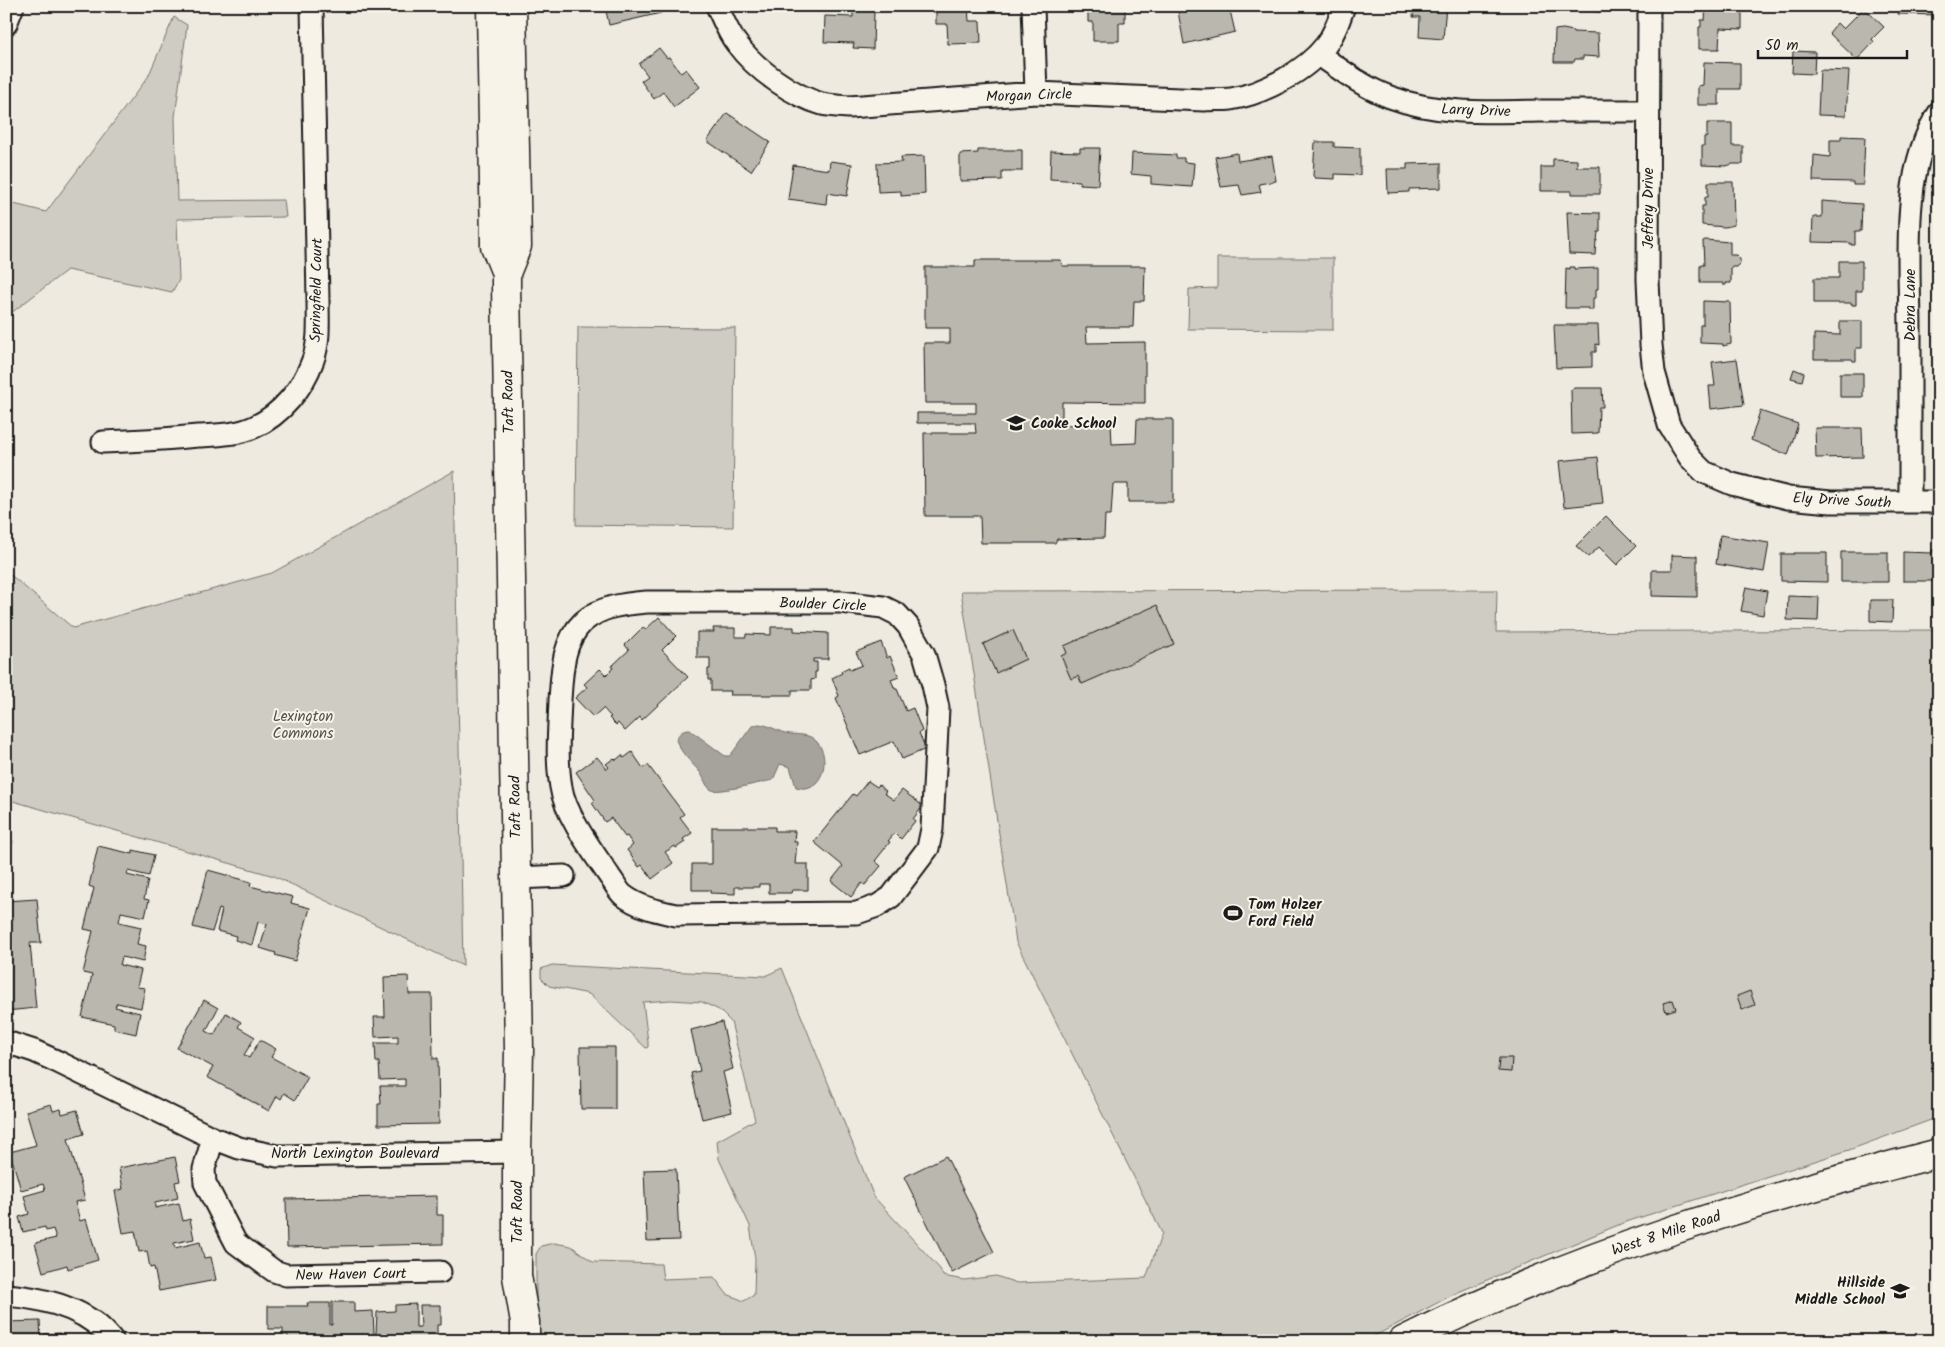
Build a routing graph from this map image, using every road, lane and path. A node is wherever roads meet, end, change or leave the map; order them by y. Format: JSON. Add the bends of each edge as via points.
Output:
{"nodes":[{"id":1,"x":13,"y":6,"type":"edge"},
{"id":2,"x":312,"y":6,"type":"edge"},
{"id":3,"x":491,"y":6,"type":"edge"},
{"id":4,"x":512,"y":6,"type":"edge"},
{"id":5,"x":717,"y":6,"type":"edge"},
{"id":6,"x":1033,"y":6,"type":"edge"},
{"id":7,"x":1344,"y":6,"type":"edge"},
{"id":8,"x":1648,"y":6,"type":"edge"},
{"id":9,"x":6,"y":24,"type":"edge"},
{"id":10,"x":1318,"y":54,"type":"junction"},
{"id":11,"x":1036,"y":92,"type":"junction"},
{"id":12,"x":1647,"y":111,"type":"junction"},
{"id":13,"x":1939,"y":114,"type":"edge"},
{"id":14,"x":506,"y":273,"type":"junction"},
{"id":15,"x":1664,"y":409,"type":"joint"},
{"id":16,"x":103,"y":442,"type":"dead end"},
{"id":17,"x":1910,"y":502,"type":"junction"},
{"id":18,"x":1939,"y":502,"type":"edge"},
{"id":19,"x":564,"y":876,"type":"dead end"},
{"id":20,"x":516,"y":878,"type":"junction"},
{"id":21,"x":622,"y":895,"type":"joint"},
{"id":22,"x":6,"y":1042,"type":"edge"},
{"id":23,"x":213,"y":1138,"type":"junction"},
{"id":24,"x":517,"y":1152,"type":"junction"},
{"id":25,"x":1939,"y":1153,"type":"edge"},
{"id":26,"x":440,"y":1272,"type":"dead end"},
{"id":27,"x":6,"y":1294,"type":"edge"},
{"id":28,"x":114,"y":1341,"type":"edge"},
{"id":29,"x":525,"y":1341,"type":"edge"},
{"id":30,"x":1404,"y":1341,"type":"edge"}],
"edges":[{"from":1,"to":9,"type":"street"},
{"from":2,"to":16,"type":"street","name":"Springfield Court","via":[[318,339],[308,373],[284,407],[253,428],[217,435]]},
{"from":3,"to":14,"type":"street","name":"Taft Road","via":[[495,246]]},
{"from":4,"to":14,"type":"street","name":"Taft Road","via":[[517,246]]},
{"from":5,"to":11,"type":"street","name":"Morgan Circle","via":[[728,31],[750,58],[798,95],[822,104],[850,107]]},
{"from":6,"to":11,"type":"street"},
{"from":7,"to":10,"type":"street","name":"Morgan Circle","via":[[1337,26]]},
{"from":8,"to":12,"type":"street","name":"Jeffery Drive"},
{"from":10,"to":11,"type":"street","name":"Morgan Circle","via":[[1278,82],[1230,99]]},
{"from":10,"to":12,"type":"street","name":"Larry Drive","via":[[1363,85],[1419,106],[1451,111]]},
{"from":12,"to":15,"type":"street","name":"Jeffery Drive","via":[[1651,345]]},
{"from":13,"to":17,"type":"street","name":"Debra Lane","via":[[1931,124],[1919,157],[1910,222]]},
{"from":14,"to":20,"type":"street","name":"Taft Road"},
{"from":15,"to":17,"type":"street","name":"Ely Drive South","via":[[1669,425],[1690,458],[1704,472],[1732,484],[1788,498],[1831,502]]},
{"from":17,"to":18,"type":"street","name":"Ely Drive South"},
{"from":19,"to":20,"type":"street"},
{"from":20,"to":24,"type":"street","name":"Taft Road"},
{"from":21,"to":21,"type":"street","name":"Boulder Circle","via":[[647,908],[676,915],[857,913],[891,897],[928,848],[931,839],[938,708],[924,654],[897,614],[883,608],[840,602],[647,602],[613,606],[583,623],[570,641],[562,663],[561,788],[565,804]]},
{"from":22,"to":23,"type":"street","name":"North Lexington Boulevard","via":[[56,1061]]},
{"from":23,"to":24,"type":"street","name":"North Lexington Boulevard","via":[[239,1148],[277,1156]]},
{"from":23,"to":26,"type":"street","name":"New Haven Court","via":[[204,1170],[207,1190],[236,1242],[274,1271],[286,1275]]},
{"from":24,"to":29,"type":"street","name":"Taft Road","via":[[517,1276]]},
{"from":25,"to":30,"type":"street","name":"West 8 Mile Road","via":[[1798,1190],[1612,1250],[1495,1298]]},
{"from":27,"to":28,"type":"street","via":[[48,1301],[69,1309],[88,1319]]}]}
